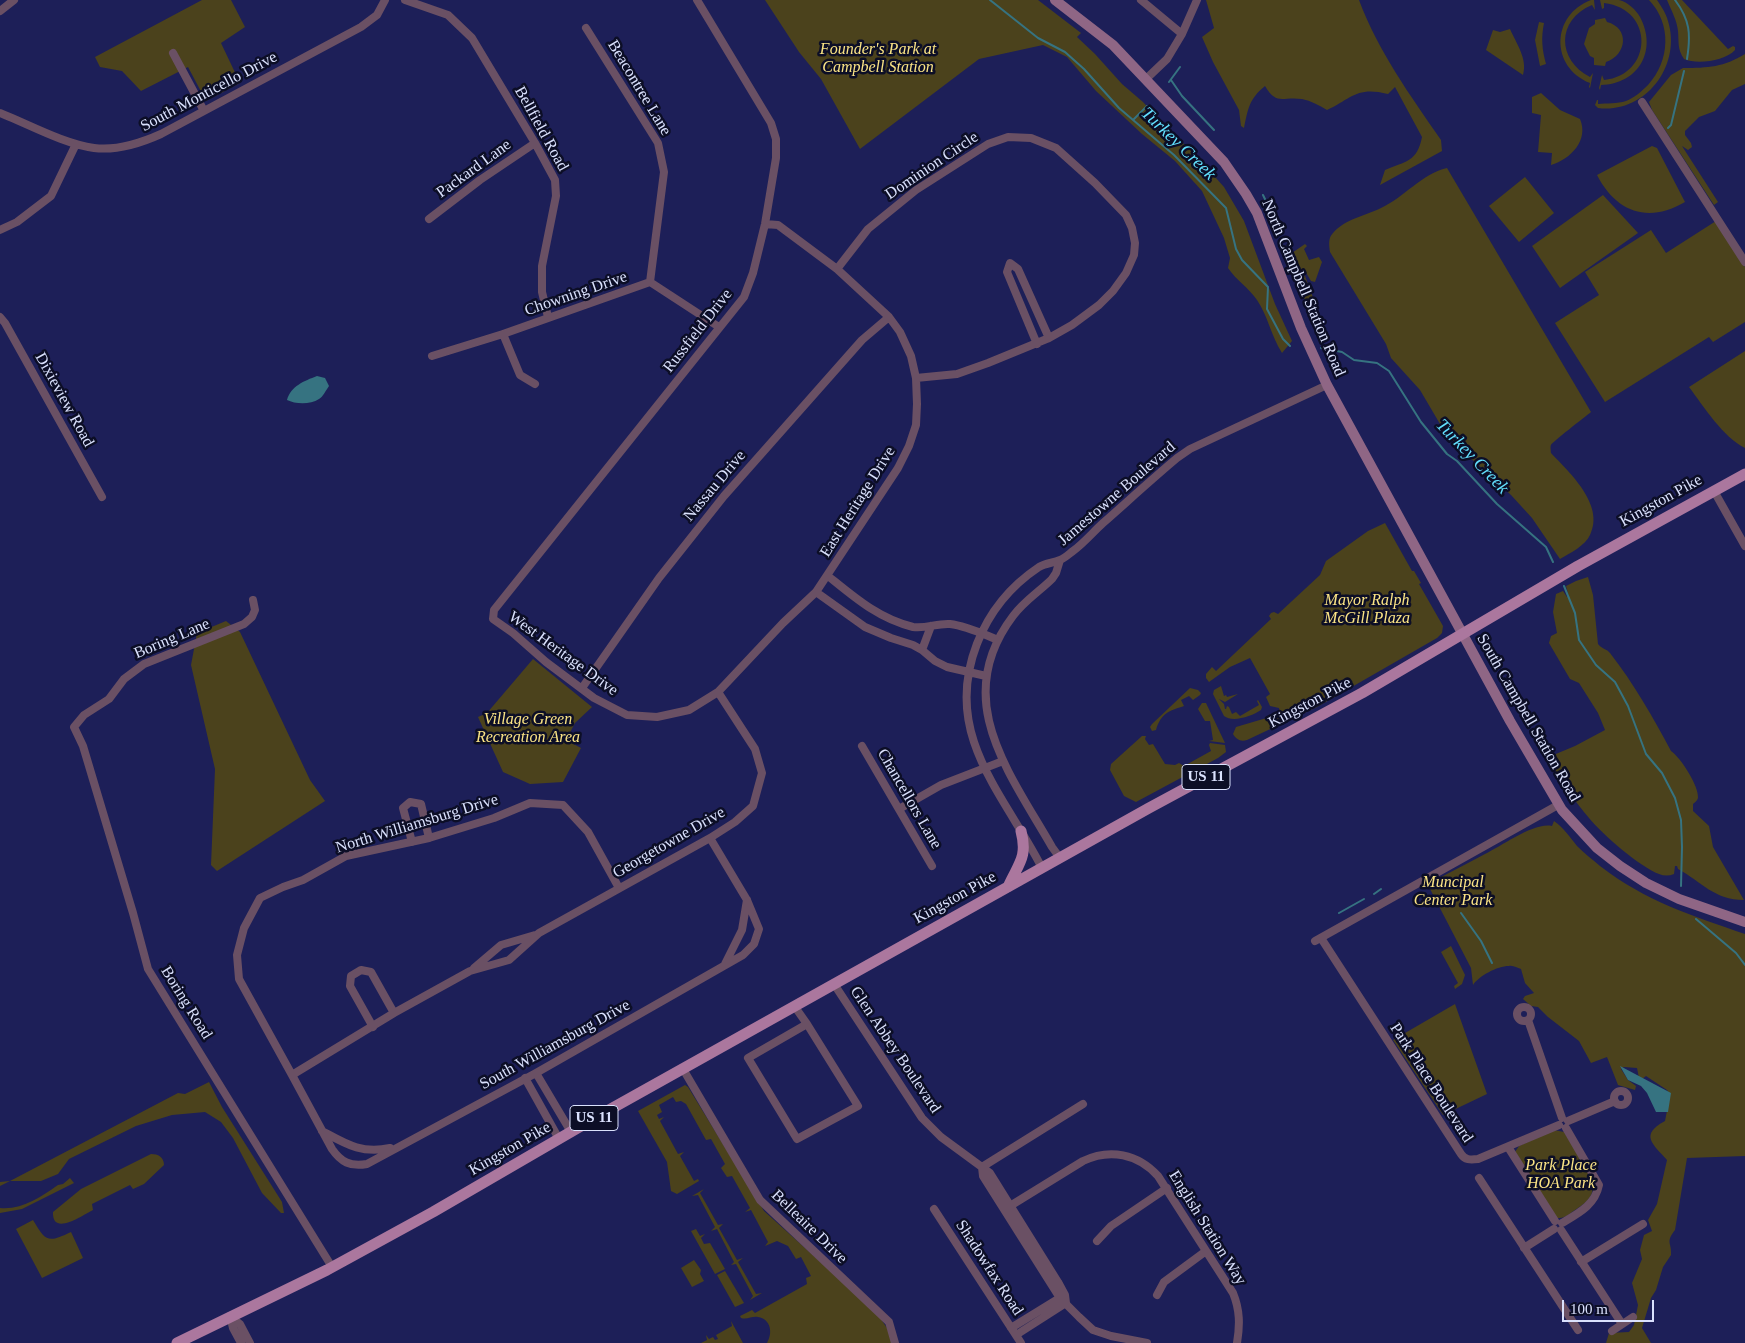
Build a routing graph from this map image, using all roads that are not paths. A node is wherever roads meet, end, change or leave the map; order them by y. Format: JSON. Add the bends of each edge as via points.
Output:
{"nodes":[{"id":1,"x":14,"y":0,"type":"edge"},
{"id":2,"x":385,"y":0,"type":"edge"},
{"id":3,"x":405,"y":0,"type":"edge"},
{"id":4,"x":697,"y":0,"type":"edge"},
{"id":5,"x":1055,"y":0,"type":"edge"},
{"id":6,"x":1141,"y":0,"type":"edge"},
{"id":7,"x":1197,"y":0,"type":"edge"},
{"id":8,"x":0,"y":12,"type":"edge"},
{"id":9,"x":586,"y":28,"type":"dead end"},
{"id":10,"x":1182,"y":34,"type":"junction"},
{"id":11,"x":173,"y":53,"type":"dead end"},
{"id":12,"x":1146,"y":79,"type":"junction"},
{"id":13,"x":1642,"y":102,"type":"dead end"},
{"id":14,"x":204,"y":111,"type":"junction"},
{"id":15,"x":0,"y":113,"type":"edge"},
{"id":16,"x":535,"y":143,"type":"junction"},
{"id":17,"x":76,"y":144,"type":"junction"},
{"id":18,"x":429,"y":219,"type":"dead end"},
{"id":19,"x":765,"y":224,"type":"junction"},
{"id":20,"x":0,"y":230,"type":"edge"},
{"id":21,"x":1745,"y":262,"type":"edge"},
{"id":22,"x":837,"y":270,"type":"junction"},
{"id":23,"x":650,"y":282,"type":"junction"},
{"id":24,"x":548,"y":317,"type":"junction"},
{"id":25,"x":889,"y":318,"type":"junction"},
{"id":26,"x":2,"y":322,"type":"edge"},
{"id":27,"x":720,"y":328,"type":"junction"},
{"id":28,"x":503,"y":334,"type":"junction"},
{"id":29,"x":1049,"y":338,"type":"junction"},
{"id":30,"x":1037,"y":344,"type":"junction"},
{"id":31,"x":432,"y":356,"type":"dead end"},
{"id":32,"x":916,"y":378,"type":"junction"},
{"id":33,"x":534,"y":384,"type":"dead end"},
{"id":34,"x":1327,"y":385,"type":"junction"},
{"id":35,"x":1745,"y":474,"type":"edge"},
{"id":36,"x":1714,"y":491,"type":"junction"},
{"id":37,"x":102,"y":497,"type":"dead end"},
{"id":38,"x":1745,"y":546,"type":"edge"},
{"id":39,"x":1060,"y":560,"type":"junction"},
{"id":40,"x":828,"y":576,"type":"junction"},
{"id":41,"x":816,"y":592,"type":"junction"},
{"id":42,"x":253,"y":600,"type":"dead end"},
{"id":43,"x":494,"y":610,"type":"joint"},
{"id":44,"x":931,"y":626,"type":"junction"},
{"id":45,"x":980,"y":633,"type":"junction"},
{"id":46,"x":1462,"y":634,"type":"junction"},
{"id":47,"x":998,"y":640,"type":"junction"},
{"id":48,"x":922,"y":650,"type":"junction"},
{"id":49,"x":968,"y":672,"type":"junction"},
{"id":50,"x":986,"y":676,"type":"junction"},
{"id":51,"x":582,"y":688,"type":"junction"},
{"id":52,"x":718,"y":692,"type":"junction"},
{"id":53,"x":74,"y":727,"type":"joint"},
{"id":54,"x":862,"y":746,"type":"dead end"},
{"id":55,"x":1003,"y":761,"type":"junction"},
{"id":56,"x":985,"y":767,"type":"junction"},
{"id":57,"x":1558,"y":805,"type":"junction"},
{"id":58,"x":899,"y":809,"type":"junction"},
{"id":59,"x":1021,"y":831,"type":"junction"},
{"id":60,"x":429,"y":838,"type":"junction"},
{"id":61,"x":710,"y":838,"type":"junction"},
{"id":62,"x":412,"y":842,"type":"junction"},
{"id":63,"x":1060,"y":858,"type":"junction"},
{"id":64,"x":932,"y":866,"type":"dead end"},
{"id":65,"x":1042,"y":868,"type":"junction"},
{"id":66,"x":1008,"y":887,"type":"junction"},
{"id":67,"x":619,"y":888,"type":"junction"},
{"id":68,"x":747,"y":900,"type":"junction"},
{"id":69,"x":1745,"y":922,"type":"edge"},
{"id":70,"x":539,"y":934,"type":"junction"},
{"id":71,"x":725,"y":964,"type":"junction"},
{"id":72,"x":470,"y":972,"type":"junction"},
{"id":73,"x":834,"y":984,"type":"junction"},
{"id":74,"x":795,"y":1006,"type":"junction"},
{"id":75,"x":394,"y":1013,"type":"junction"},
{"id":76,"x":1528,"y":1020,"type":"dead end"},
{"id":77,"x":806,"y":1024,"type":"junction"},
{"id":78,"x":373,"y":1027,"type":"junction"},
{"id":79,"x":683,"y":1069,"type":"junction"},
{"id":80,"x":536,"y":1073,"type":"junction"},
{"id":81,"x":292,"y":1075,"type":"junction"},
{"id":82,"x":525,"y":1078,"type":"junction"},
{"id":83,"x":1614,"y":1101,"type":"dead end"},
{"id":84,"x":1083,"y":1104,"type":"dead end"},
{"id":85,"x":1564,"y":1123,"type":"junction"},
{"id":86,"x":322,"y":1131,"type":"junction"},
{"id":87,"x":571,"y":1132,"type":"junction"},
{"id":88,"x":559,"y":1139,"type":"junction"},
{"id":89,"x":398,"y":1147,"type":"junction"},
{"id":90,"x":1508,"y":1147,"type":"junction"},
{"id":91,"x":982,"y":1167,"type":"junction"},
{"id":92,"x":1479,"y":1178,"type":"dead end"},
{"id":93,"x":1166,"y":1188,"type":"junction"},
{"id":94,"x":1010,"y":1206,"type":"junction"},
{"id":95,"x":934,"y":1209,"type":"dead end"},
{"id":96,"x":1643,"y":1224,"type":"dead end"},
{"id":97,"x":1558,"y":1226,"type":"junction"},
{"id":98,"x":1097,"y":1241,"type":"dead end"},
{"id":99,"x":1524,"y":1248,"type":"junction"},
{"id":100,"x":1206,"y":1251,"type":"junction"},
{"id":101,"x":1581,"y":1262,"type":"junction"},
{"id":102,"x":332,"y":1266,"type":"junction"},
{"id":103,"x":1157,"y":1295,"type":"dead end"},
{"id":104,"x":1064,"y":1299,"type":"junction"},
{"id":105,"x":230,"y":1316,"type":"junction"},
{"id":106,"x":1633,"y":1317,"type":"dead end"},
{"id":107,"x":1622,"y":1324,"type":"junction"},
{"id":108,"x":1578,"y":1330,"type":"dead end"},
{"id":109,"x":1612,"y":1331,"type":"dead end"},
{"id":110,"x":1014,"y":1332,"type":"junction"},
{"id":111,"x":177,"y":1343,"type":"edge"},
{"id":112,"x":241,"y":1343,"type":"edge"},
{"id":113,"x":250,"y":1343,"type":"edge"},
{"id":114,"x":895,"y":1343,"type":"edge"},
{"id":115,"x":1021,"y":1343,"type":"edge"},
{"id":116,"x":1147,"y":1343,"type":"edge"},
{"id":117,"x":1237,"y":1343,"type":"edge"}],
"edges":[{"from":1,"to":8,"type":"street"},
{"from":2,"to":14,"type":"street","name":"South Monticello Drive","via":[[377,15],[362,27]]},
{"from":3,"to":16,"type":"street","name":"Bellfield Road","via":[[448,14],[472,38]]},
{"from":4,"to":19,"type":"street","name":"Russfield Drive","via":[[771,123],[776,139]]},
{"from":5,"to":12,"type":"main road","name":"North Campbell Station Road","via":[[1103,36]]},
{"from":6,"to":10,"type":"street"},
{"from":7,"to":10,"type":"street"},
{"from":9,"to":23,"type":"street","name":"Beacontree Lane","via":[[658,143],[664,172]]},
{"from":10,"to":12,"type":"street","via":[[1167,59]]},
{"from":11,"to":14,"type":"street"},
{"from":12,"to":34,"type":"main road","name":"North Campbell Station Road","via":[[1224,162],[1246,194],[1257,213],[1301,328]]},
{"from":13,"to":21,"type":"street"},
{"from":14,"to":17,"type":"street","name":"South Monticello Drive","via":[[141,143],[95,148]]},
{"from":15,"to":17,"type":"street","name":"South Monticello Drive"},
{"from":16,"to":18,"type":"street","name":"Packard Lane"},
{"from":16,"to":24,"type":"street","name":"Bellfield Road","via":[[555,180],[556,196],[542,266],[542,292]]},
{"from":17,"to":20,"type":"street","via":[[51,196],[17,222]]},
{"from":19,"to":22,"type":"street","name":"East Heritage Drive","via":[[778,225]]},
{"from":19,"to":27,"type":"street","name":"Russfield Drive","via":[[744,297]]},
{"from":22,"to":25,"type":"street","name":"East Heritage Drive"},
{"from":22,"to":29,"type":"street","name":"Dominion Circle","via":[[868,229],[916,190],[988,144],[1008,138],[1031,138],[1056,148],[1101,189],[1126,215],[1135,244],[1126,273],[1113,291],[1072,325]]},
{"from":23,"to":24,"type":"street","name":"Chowning Drive"},
{"from":23,"to":27,"type":"street","name":"Chowning Drive"},
{"from":24,"to":28,"type":"street","name":"Chowning Drive"},
{"from":25,"to":32,"type":"street","name":"East Heritage Drive","via":[[900,332],[911,356]]},
{"from":25,"to":51,"type":"street","name":"Nassau Drive","via":[[862,340],[724,496],[659,578]]},
{"from":26,"to":37,"type":"street","name":"Dixieview Road"},
{"from":27,"to":43,"type":"street","name":"Russfield Drive"},
{"from":28,"to":31,"type":"street","name":"Chowning Drive"},
{"from":28,"to":33,"type":"street","via":[[520,376]]},
{"from":29,"to":30,"type":"street","name":"Dominion Circle"},
{"from":29,"to":30,"type":"street","via":[[1018,268],[1010,263],[1007,272]]},
{"from":30,"to":32,"type":"street","name":"Dominion Circle","via":[[957,374]]},
{"from":32,"to":40,"type":"street","name":"East Heritage Drive","via":[[916,425],[909,446]]},
{"from":34,"to":39,"type":"street","name":"Jamestowne Boulevard","via":[[1190,449]]},
{"from":34,"to":46,"type":"main road","name":"North Campbell Station Road"},
{"from":35,"to":36,"type":"main road","name":"Kingston Pike","number":"US 11"},
{"from":36,"to":38,"type":"street"},
{"from":36,"to":46,"type":"main road","name":"Kingston Pike","number":"US 11"},
{"from":39,"to":45,"type":"street","name":"Jamestowne Boulevard","via":[[1040,567],[1016,586]]},
{"from":39,"to":47,"type":"street","name":"Jamestowne Boulevard","via":[[1052,579],[1020,608]]},
{"from":40,"to":41,"type":"street","name":"East Heritage Drive"},
{"from":40,"to":44,"type":"street","via":[[876,613],[914,627]]},
{"from":41,"to":48,"type":"street","via":[[865,627]]},
{"from":41,"to":52,"type":"street","name":"West Heritage Drive"},
{"from":42,"to":53,"type":"street","name":"Boring Lane","via":[[255,610],[249,620],[144,664],[124,680],[109,699],[84,715]]},
{"from":43,"to":51,"type":"street","name":"West Heritage Drive","via":[[493,618]]},
{"from":44,"to":45,"type":"street","via":[[950,624]]},
{"from":44,"to":48,"type":"street"},
{"from":45,"to":47,"type":"street"},
{"from":45,"to":49,"type":"street","name":"Jamestowne Boulevard"},
{"from":46,"to":57,"type":"main road","name":"South Campbell Station Road"},
{"from":46,"to":63,"type":"main road","name":"Kingston Pike","number":"US 11","via":[[1362,693]]},
{"from":47,"to":50,"type":"street","name":"Jamestowne Boulevard"},
{"from":48,"to":49,"type":"street","via":[[947,667]]},
{"from":49,"to":50,"type":"street"},
{"from":49,"to":56,"type":"street","name":"Jamestowne Boulevard","via":[[971,732]]},
{"from":50,"to":55,"type":"street","name":"Jamestowne Boulevard","via":[[989,725]]},
{"from":51,"to":52,"type":"street","name":"West Heritage Drive","via":[[627,715],[657,717],[689,710]]},
{"from":52,"to":61,"type":"street","name":"Georgetowne Drive","via":[[755,749],[762,773],[752,806]]},
{"from":53,"to":102,"type":"street","name":"Boring Road","via":[[83,746],[148,969]]},
{"from":54,"to":58,"type":"street","name":"Chancellors Lane"},
{"from":55,"to":56,"type":"street"},
{"from":55,"to":63,"type":"street","name":"Jamestowne Boulevard"},
{"from":56,"to":58,"type":"street","via":[[941,785]]},
{"from":56,"to":59,"type":"street","name":"Jamestowne Boulevard"},
{"from":57,"to":69,"type":"main road","name":"South Campbell Station Road","via":[[1597,848],[1634,876],[1679,899]]},
{"from":57,"to":90,"type":"street","name":"Park Place Boulevard","via":[[1318,939],[1462,1156],[1473,1160]]},
{"from":58,"to":64,"type":"street","name":"Chancellors Lane"},
{"from":59,"to":65,"type":"street","name":"Jamestowne Boulevard"},
{"from":59,"to":66,"type":"main road","via":[[1024,850]]},
{"from":60,"to":62,"type":"street","name":"North Williamsburg Drive"},
{"from":60,"to":62,"type":"street","via":[[420,804],[410,802],[403,808]]},
{"from":60,"to":67,"type":"street","name":"North Williamsburg Drive","via":[[494,818],[530,802],[564,805],[588,832]]},
{"from":61,"to":67,"type":"street","name":"Georgetowne Drive"},
{"from":61,"to":68,"type":"street","name":"South Williamsburg Drive"},
{"from":62,"to":81,"type":"street","name":"North Williamsburg Drive","via":[[346,856],[303,880],[260,898],[244,928],[237,955],[239,979]]},
{"from":63,"to":65,"type":"main road","name":"Kingston Pike","number":"US 11"},
{"from":65,"to":66,"type":"main road","name":"Kingston Pike","number":"US 11"},
{"from":66,"to":73,"type":"main road","name":"Kingston Pike","number":"US 11"},
{"from":67,"to":70,"type":"street","name":"Georgetowne Drive"},
{"from":68,"to":71,"type":"street","via":[[742,930]]},
{"from":68,"to":71,"type":"street","name":"South Williamsburg Drive","via":[[759,929],[754,944]]},
{"from":70,"to":72,"type":"street","name":"Georgetowne Drive","via":[[508,960]]},
{"from":70,"to":72,"type":"street","name":"Georgetowne Drive","via":[[501,945]]},
{"from":71,"to":80,"type":"street","name":"South Williamsburg Drive"},
{"from":72,"to":75,"type":"street","name":"Georgetowne Drive"},
{"from":73,"to":74,"type":"main road","name":"Kingston Pike","number":"US 11"},
{"from":73,"to":91,"type":"street","name":"Glen Abbey Boulevard","via":[[922,1118],[941,1137]]},
{"from":74,"to":77,"type":"street"},
{"from":74,"to":79,"type":"main road","name":"Kingston Pike","number":"US 11"},
{"from":75,"to":78,"type":"street","name":"Georgetowne Drive"},
{"from":75,"to":78,"type":"street","via":[[371,972],[361,970],[351,976],[350,986]]},
{"from":76,"to":85,"type":"street"},
{"from":77,"to":77,"type":"street","via":[[858,1106],[797,1139],[748,1058]]},
{"from":78,"to":81,"type":"street","name":"Georgetowne Drive"},
{"from":79,"to":87,"type":"main road","name":"Kingston Pike","number":"US 11"},
{"from":79,"to":114,"type":"street","name":"Belleaire Drive","via":[[760,1200],[890,1322]]},
{"from":80,"to":82,"type":"street","name":"South Williamsburg Drive"},
{"from":80,"to":87,"type":"street"},
{"from":81,"to":86,"type":"street","name":"South Williamsburg Drive"},
{"from":82,"to":88,"type":"street"},
{"from":82,"to":89,"type":"street","name":"South Williamsburg Drive"},
{"from":83,"to":85,"type":"street","name":"Park Place Boulevard"},
{"from":84,"to":91,"type":"street"},
{"from":85,"to":90,"type":"street","name":"Park Place Boulevard"},
{"from":85,"to":97,"type":"street","via":[[1600,1185],[1593,1201]]},
{"from":86,"to":89,"type":"street","name":"South Williamsburg Drive","via":[[353,1148],[375,1151]]},
{"from":86,"to":89,"type":"street","name":"South Williamsburg Drive","via":[[340,1160],[353,1165],[367,1164]]},
{"from":87,"to":88,"type":"main road","name":"Kingston Pike","number":"US 11"},
{"from":88,"to":102,"type":"main road","name":"Kingston Pike","number":"US 11"},
{"from":90,"to":97,"type":"street"},
{"from":91,"to":94,"type":"street","name":"Glen Abbey Boulevard","via":[[990,1173]]},
{"from":91,"to":104,"type":"street","name":"Glen Abbey Boulevard","via":[[987,1183]]},
{"from":92,"to":99,"type":"street"},
{"from":93,"to":94,"type":"street","name":"English Station Way","via":[[1153,1170],[1141,1161],[1121,1154],[1104,1154],[1083,1161]]},
{"from":93,"to":98,"type":"street","via":[[1111,1226]]},
{"from":93,"to":100,"type":"street","name":"English Station Way"},
{"from":94,"to":104,"type":"street","name":"Glen Abbey Boulevard"},
{"from":95,"to":110,"type":"street","name":"Shadowfax Road"},
{"from":96,"to":101,"type":"street"},
{"from":97,"to":99,"type":"street"},
{"from":97,"to":101,"type":"street"},
{"from":99,"to":108,"type":"street"},
{"from":100,"to":103,"type":"street","via":[[1164,1282]]},
{"from":100,"to":117,"type":"street","name":"English Station Way","via":[[1236,1301],[1239,1319]]},
{"from":101,"to":107,"type":"street"},
{"from":102,"to":105,"type":"main road","name":"Kingston Pike","number":"US 11"},
{"from":104,"to":110,"type":"street"},
{"from":104,"to":116,"type":"street","name":"Glen Abbey Boulevard","via":[[1093,1330]]},
{"from":105,"to":111,"type":"main road","name":"Kingston Pike","number":"US 11"},
{"from":105,"to":112,"type":"street"},
{"from":105,"to":113,"type":"street","via":[[240,1324]]},
{"from":106,"to":107,"type":"street"},
{"from":107,"to":109,"type":"street"},
{"from":110,"to":115,"type":"street","name":"Shadowfax Road"}]}
